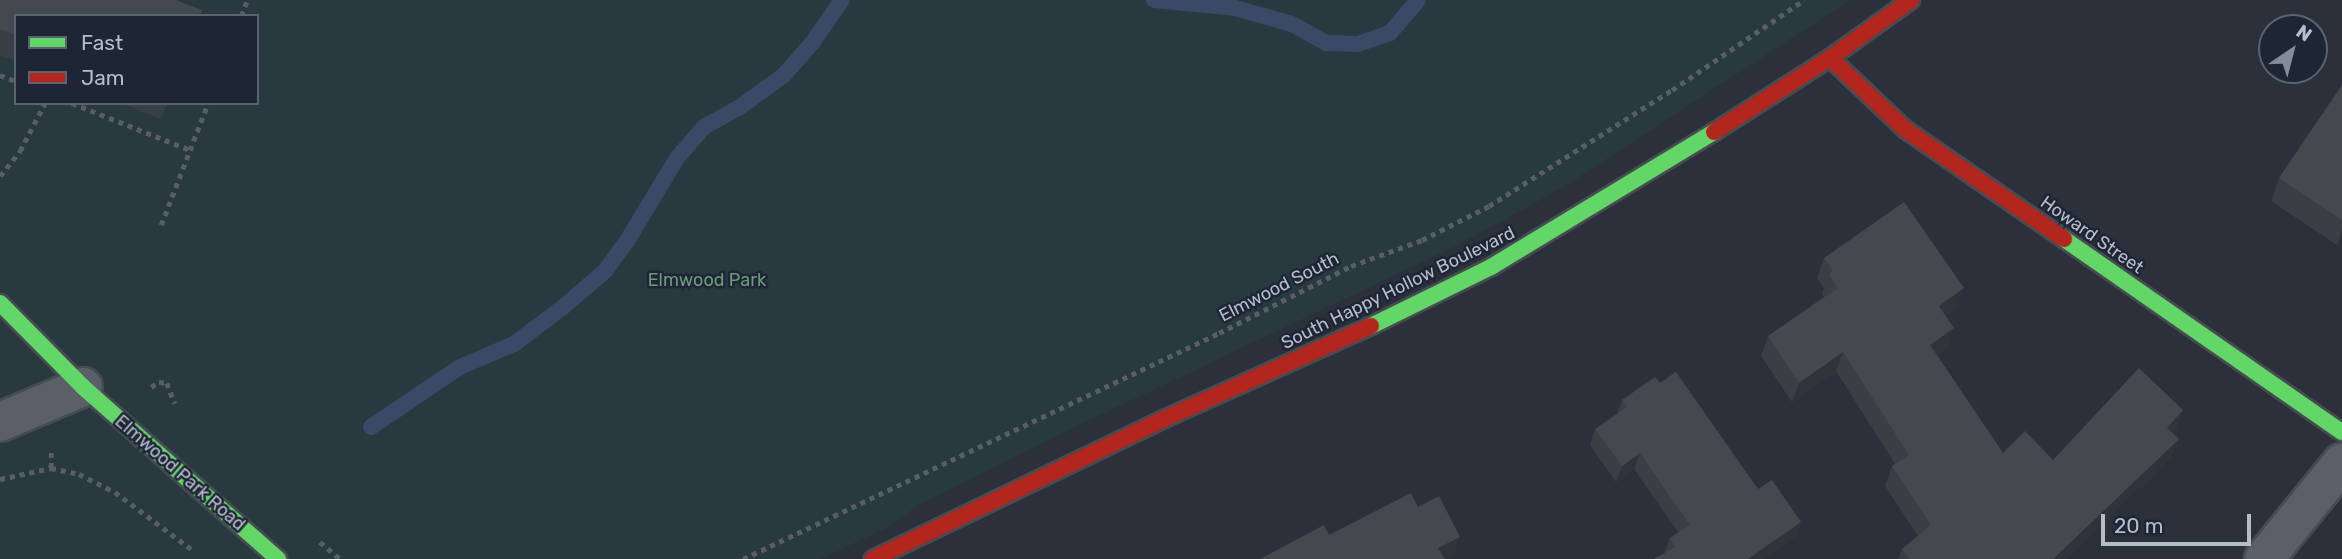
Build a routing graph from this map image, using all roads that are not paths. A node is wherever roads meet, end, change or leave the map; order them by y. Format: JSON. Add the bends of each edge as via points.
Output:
{"nodes":[{"id":1,"x":1911,"y":0,"type":"edge"},
{"id":2,"x":1829,"y":58,"type":"junction"},
{"id":3,"x":0,"y":303,"type":"edge"},
{"id":4,"x":83,"y":387,"type":"junction"},
{"id":5,"x":0,"y":422,"type":"edge"},
{"id":6,"x":2342,"y":432,"type":"edge"},
{"id":7,"x":2342,"y":463,"type":"edge"},
{"id":8,"x":910,"y":543,"type":"junction"},
{"id":9,"x":278,"y":559,"type":"edge"},
{"id":10,"x":873,"y":559,"type":"edge"},
{"id":11,"x":886,"y":559,"type":"edge"},
{"id":12,"x":2264,"y":559,"type":"edge"}],
"edges":[{"from":1,"to":2,"type":"street","name":"South Happy Hollow Boulevard"},
{"from":2,"to":6,"type":"street","name":"Howard Street","via":[[1906,130]]},
{"from":2,"to":8,"type":"street","name":"South Happy Hollow Boulevard","via":[[1491,267]]},
{"from":3,"to":4,"type":"street","name":"Elmwood Park Road"},
{"from":4,"to":5,"type":"street"},
{"from":4,"to":9,"type":"street","name":"Elmwood Park Road"},
{"from":7,"to":12,"type":"street"},
{"from":8,"to":10,"type":"street","name":"South Happy Hollow Boulevard"},
{"from":8,"to":11,"type":"street"}]}
